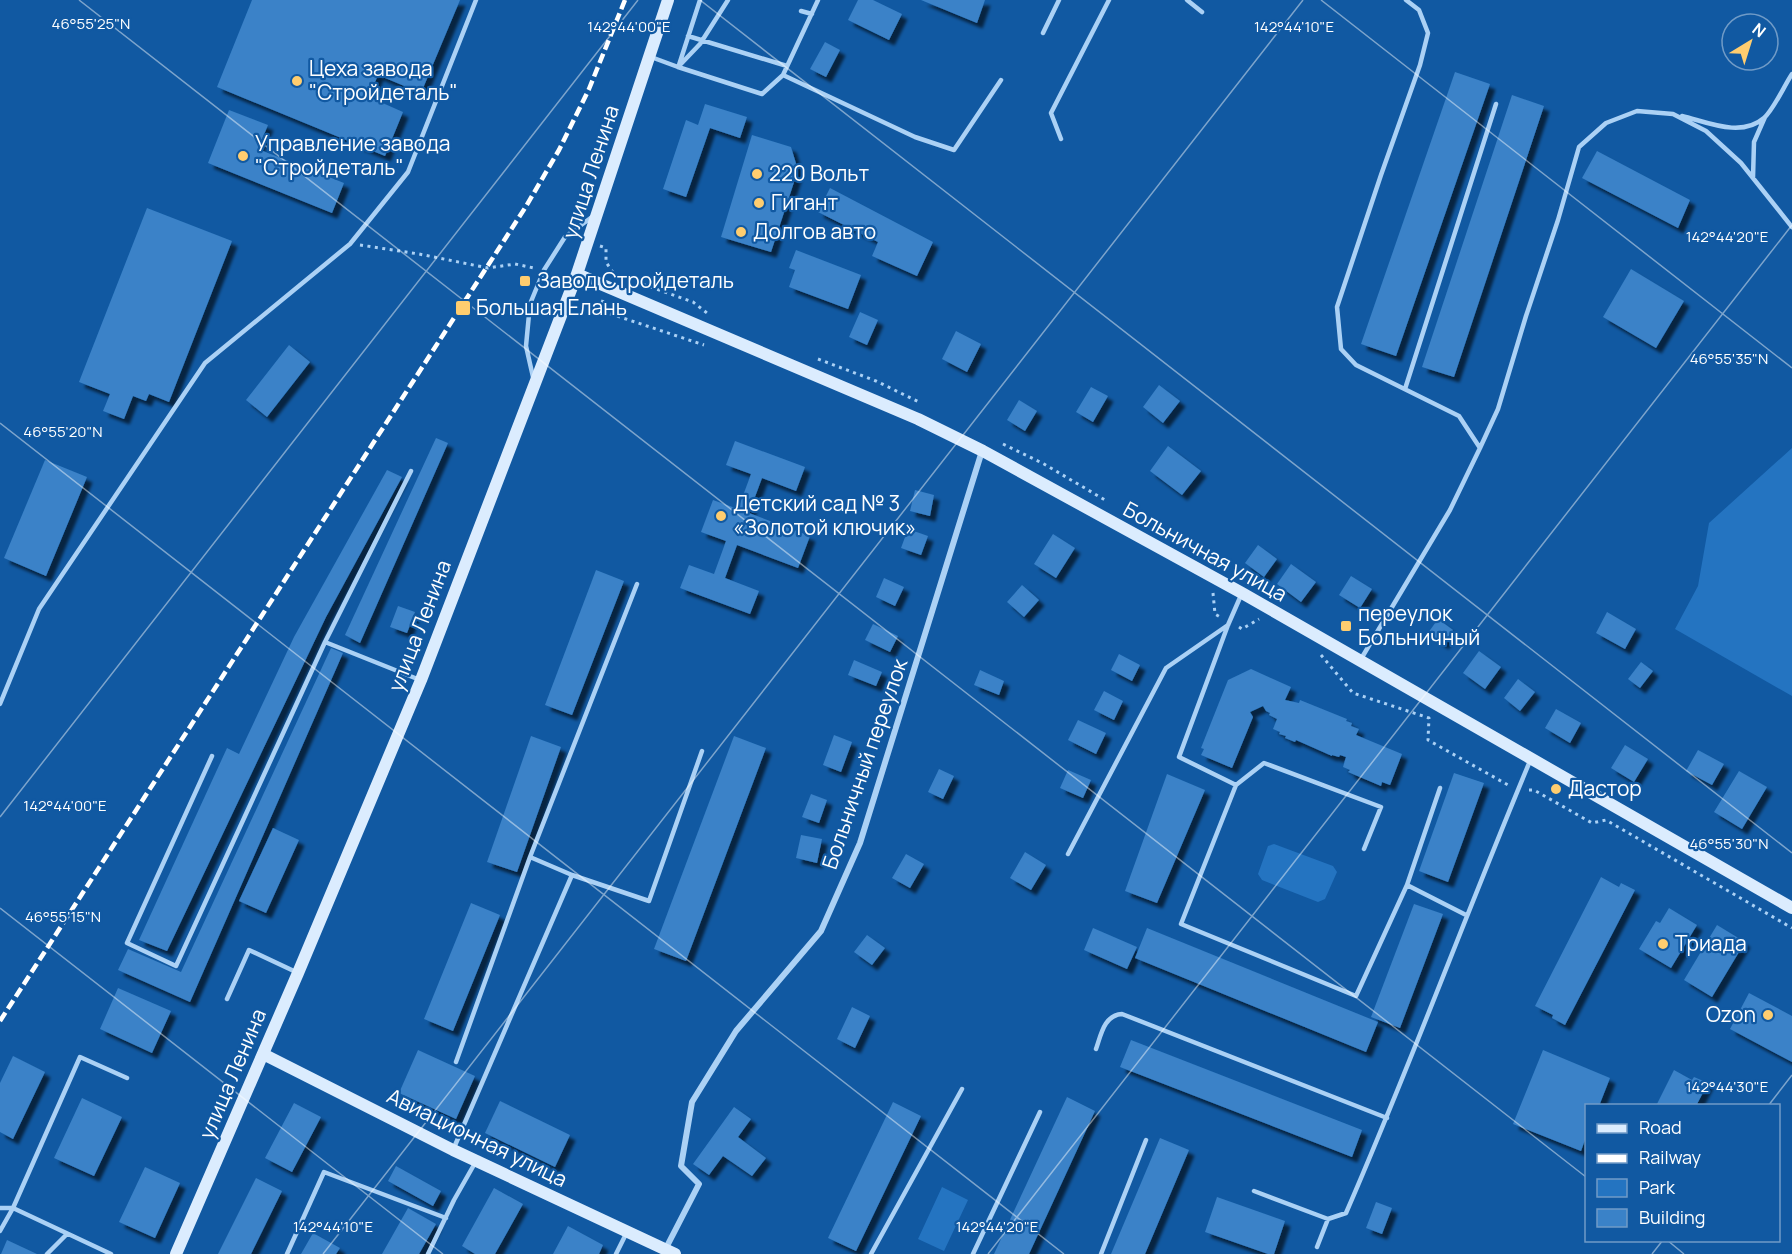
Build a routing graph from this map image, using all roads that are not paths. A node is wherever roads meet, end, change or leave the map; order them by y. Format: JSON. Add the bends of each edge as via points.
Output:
{"nodes":[{"id":1,"x":476,"y":0,"type":"edge"},
{"id":2,"x":668,"y":0,"type":"edge"},
{"id":3,"x":700,"y":0,"type":"edge"},
{"id":4,"x":818,"y":0,"type":"edge"},
{"id":5,"x":1059,"y":0,"type":"edge"},
{"id":6,"x":1108,"y":0,"type":"edge"},
{"id":7,"x":1187,"y":0,"type":"edge"},
{"id":8,"x":1406,"y":0,"type":"edge"},
{"id":9,"x":727,"y":1,"type":"edge"},
{"id":10,"x":801,"y":11,"type":"dead end"},
{"id":11,"x":1202,"y":12,"type":"dead end"},
{"id":12,"x":812,"y":14,"type":"junction"},
{"id":13,"x":1043,"y":33,"type":"dead end"},
{"id":14,"x":688,"y":36,"type":"junction"},
{"id":15,"x":702,"y":40,"type":"junction"},
{"id":16,"x":650,"y":56,"type":"junction"},
{"id":17,"x":787,"y":66,"type":"junction"},
{"id":18,"x":678,"y":67,"type":"junction"},
{"id":19,"x":1792,"y":74,"type":"edge"},
{"id":20,"x":783,"y":75,"type":"junction"},
{"id":21,"x":1001,"y":80,"type":"dead end"},
{"id":22,"x":1496,"y":104,"type":"dead end"},
{"id":23,"x":1673,"y":114,"type":"junction"},
{"id":24,"x":1765,"y":117,"type":"junction"},
{"id":25,"x":1061,"y":139,"type":"dead end"},
{"id":26,"x":1753,"y":178,"type":"junction"},
{"id":27,"x":597,"y":214,"type":"junction"},
{"id":28,"x":1792,"y":227,"type":"edge"},
{"id":29,"x":578,"y":274,"type":"junction"},
{"id":30,"x":535,"y":384,"type":"junction"},
{"id":31,"x":1405,"y":389,"type":"junction"},
{"id":32,"x":1480,"y":448,"type":"junction"},
{"id":33,"x":983,"y":451,"type":"junction"},
{"id":34,"x":411,"y":471,"type":"dead end"},
{"id":35,"x":638,"y":584,"type":"dead end"},
{"id":36,"x":1242,"y":593,"type":"junction"},
{"id":37,"x":1228,"y":623,"type":"junction"},
{"id":38,"x":325,"y":642,"type":"junction"},
{"id":39,"x":1359,"y":662,"type":"junction"},
{"id":40,"x":421,"y":680,"type":"junction"},
{"id":41,"x":0,"y":704,"type":"edge"},
{"id":42,"x":702,"y":751,"type":"dead end"},
{"id":43,"x":212,"y":756,"type":"dead end"},
{"id":44,"x":1531,"y":758,"type":"junction"},
{"id":45,"x":1236,"y":785,"type":"junction"},
{"id":46,"x":1440,"y":788,"type":"dead end"},
{"id":47,"x":1364,"y":849,"type":"dead end"},
{"id":48,"x":1068,"y":854,"type":"dead end"},
{"id":49,"x":530,"y":857,"type":"junction"},
{"id":50,"x":572,"y":875,"type":"junction"},
{"id":51,"x":1407,"y":885,"type":"junction"},
{"id":52,"x":1792,"y":908,"type":"edge"},
{"id":53,"x":1466,"y":915,"type":"junction"},
{"id":54,"x":298,"y":973,"type":"junction"},
{"id":55,"x":227,"y":999,"type":"dead end"},
{"id":56,"x":1096,"y":1049,"type":"dead end"},
{"id":57,"x":263,"y":1054,"type":"junction"},
{"id":58,"x":456,"y":1062,"type":"dead end"},
{"id":59,"x":127,"y":1078,"type":"dead end"},
{"id":60,"x":962,"y":1089,"type":"dead end"},
{"id":61,"x":1040,"y":1112,"type":"dead end"},
{"id":62,"x":1387,"y":1118,"type":"junction"},
{"id":63,"x":1146,"y":1140,"type":"dead end"},
{"id":64,"x":453,"y":1150,"type":"junction"},
{"id":65,"x":477,"y":1161,"type":"junction"},
{"id":66,"x":1254,"y":1191,"type":"dead end"},
{"id":67,"x":0,"y":1208,"type":"edge"},
{"id":68,"x":13,"y":1208,"type":"junction"},
{"id":69,"x":446,"y":1218,"type":"junction"},
{"id":70,"x":1328,"y":1219,"type":"junction"},
{"id":71,"x":0,"y":1231,"type":"edge"},
{"id":72,"x":627,"y":1232,"type":"junction"},
{"id":73,"x":68,"y":1234,"type":"junction"},
{"id":74,"x":1317,"y":1247,"type":"dead end"},
{"id":75,"x":670,"y":1252,"type":"edge"},
{"id":76,"x":47,"y":1254,"type":"edge"},
{"id":77,"x":111,"y":1254,"type":"edge"},
{"id":78,"x":176,"y":1254,"type":"edge"},
{"id":79,"x":287,"y":1254,"type":"edge"},
{"id":80,"x":428,"y":1254,"type":"edge"},
{"id":81,"x":616,"y":1254,"type":"edge"},
{"id":82,"x":871,"y":1254,"type":"edge"},
{"id":83,"x":973,"y":1254,"type":"edge"},
{"id":84,"x":1101,"y":1254,"type":"edge"}],
"edges":[{"from":1,"to":41,"type":"lane","via":[[408,172],[350,244],[205,363],[39,609]]},
{"from":2,"to":16,"type":"street","name":"улица Ленина"},
{"from":3,"to":14,"type":"lane"},
{"from":4,"to":12,"type":"lane"},
{"from":5,"to":13,"type":"lane"},
{"from":6,"to":25,"type":"lane","via":[[1051,113]]},
{"from":7,"to":11,"type":"lane"},
{"from":8,"to":31,"type":"lane","via":[[1419,10],[1428,33],[1337,307],[1341,349],[1356,365]]},
{"from":9,"to":15,"type":"lane"},
{"from":10,"to":12,"type":"lane"},
{"from":12,"to":17,"type":"lane"},
{"from":14,"to":15,"type":"lane"},
{"from":14,"to":18,"type":"lane"},
{"from":15,"to":17,"type":"lane"},
{"from":15,"to":18,"type":"lane"},
{"from":16,"to":18,"type":"lane"},
{"from":16,"to":27,"type":"street","name":"улица Ленина"},
{"from":17,"to":20,"type":"lane"},
{"from":18,"to":20,"type":"lane","via":[[762,94]]},
{"from":19,"to":24,"type":"lane"},
{"from":20,"to":21,"type":"lane","via":[[915,137],[954,150]]},
{"from":22,"to":31,"type":"lane"},
{"from":23,"to":24,"type":"lane","via":[[1733,128],[1751,126]]},
{"from":23,"to":26,"type":"lane","via":[[1706,131]]},
{"from":23,"to":32,"type":"lane","via":[[1637,111],[1606,123],[1579,147],[1498,409]]},
{"from":24,"to":26,"type":"lane","via":[[1754,142]]},
{"from":26,"to":28,"type":"lane"},
{"from":27,"to":29,"type":"street","name":"улица Ленина"},
{"from":27,"to":30,"type":"lane","via":[[565,237],[544,270],[530,304],[526,346]]},
{"from":29,"to":30,"type":"street","name":"улица Ленина"},
{"from":29,"to":33,"type":"street","name":"Больничная улица"},
{"from":30,"to":40,"type":"street","name":"улица Ленина"},
{"from":31,"to":32,"type":"lane","via":[[1460,417]]},
{"from":32,"to":39,"type":"lane","via":[[1450,510]]},
{"from":33,"to":36,"type":"street","name":"Больничная улица"},
{"from":33,"to":75,"type":"street","name":"Больничный переулок","via":[[860,843],[820,931],[736,1031],[692,1102],[681,1166],[699,1184]]},
{"from":34,"to":38,"type":"lane"},
{"from":35,"to":49,"type":"lane"},
{"from":36,"to":37,"type":"lane"},
{"from":36,"to":39,"type":"street","name":"Больничная улица"},
{"from":37,"to":45,"type":"lane","via":[[1179,757]]},
{"from":37,"to":48,"type":"lane","via":[[1166,668]]},
{"from":38,"to":40,"type":"lane"},
{"from":38,"to":43,"type":"lane","via":[[176,966],[127,943]]},
{"from":39,"to":44,"type":"street","name":"Больничная улица"},
{"from":40,"to":54,"type":"street","name":"улица Ленина"},
{"from":42,"to":50,"type":"lane","via":[[648,901]]},
{"from":44,"to":52,"type":"street","name":"Больничная улица"},
{"from":44,"to":53,"type":"lane"},
{"from":45,"to":47,"type":"lane","via":[[1264,763],[1381,807]]},
{"from":45,"to":51,"type":"lane","via":[[1181,924],[1356,996]]},
{"from":46,"to":51,"type":"lane"},
{"from":49,"to":50,"type":"lane"},
{"from":49,"to":58,"type":"lane"},
{"from":50,"to":64,"type":"lane"},
{"from":51,"to":53,"type":"lane"},
{"from":53,"to":62,"type":"lane"},
{"from":54,"to":55,"type":"lane","via":[[249,950]]},
{"from":54,"to":57,"type":"street","name":"улица Ленина"},
{"from":56,"to":62,"type":"lane","via":[[1106,1022],[1122,1014]]},
{"from":57,"to":64,"type":"street","name":"Авиационная улица"},
{"from":57,"to":78,"type":"street","name":"улица Ленина"},
{"from":59,"to":68,"type":"lane","via":[[80,1057]]},
{"from":60,"to":82,"type":"lane"},
{"from":61,"to":83,"type":"lane"},
{"from":62,"to":70,"type":"lane","via":[[1346,1213]]},
{"from":63,"to":84,"type":"lane"},
{"from":64,"to":65,"type":"street","name":"Авиационная улица"},
{"from":65,"to":69,"type":"lane"},
{"from":65,"to":72,"type":"street","name":"Авиационная улица"},
{"from":66,"to":70,"type":"lane"},
{"from":67,"to":68,"type":"lane"},
{"from":68,"to":71,"type":"lane"},
{"from":68,"to":73,"type":"lane"},
{"from":69,"to":79,"type":"lane","via":[[324,1172]]},
{"from":69,"to":80,"type":"lane"},
{"from":70,"to":74,"type":"lane"},
{"from":72,"to":75,"type":"street","name":"Авиационная улица"},
{"from":72,"to":81,"type":"lane"},
{"from":73,"to":76,"type":"lane"},
{"from":73,"to":77,"type":"lane"}]}
